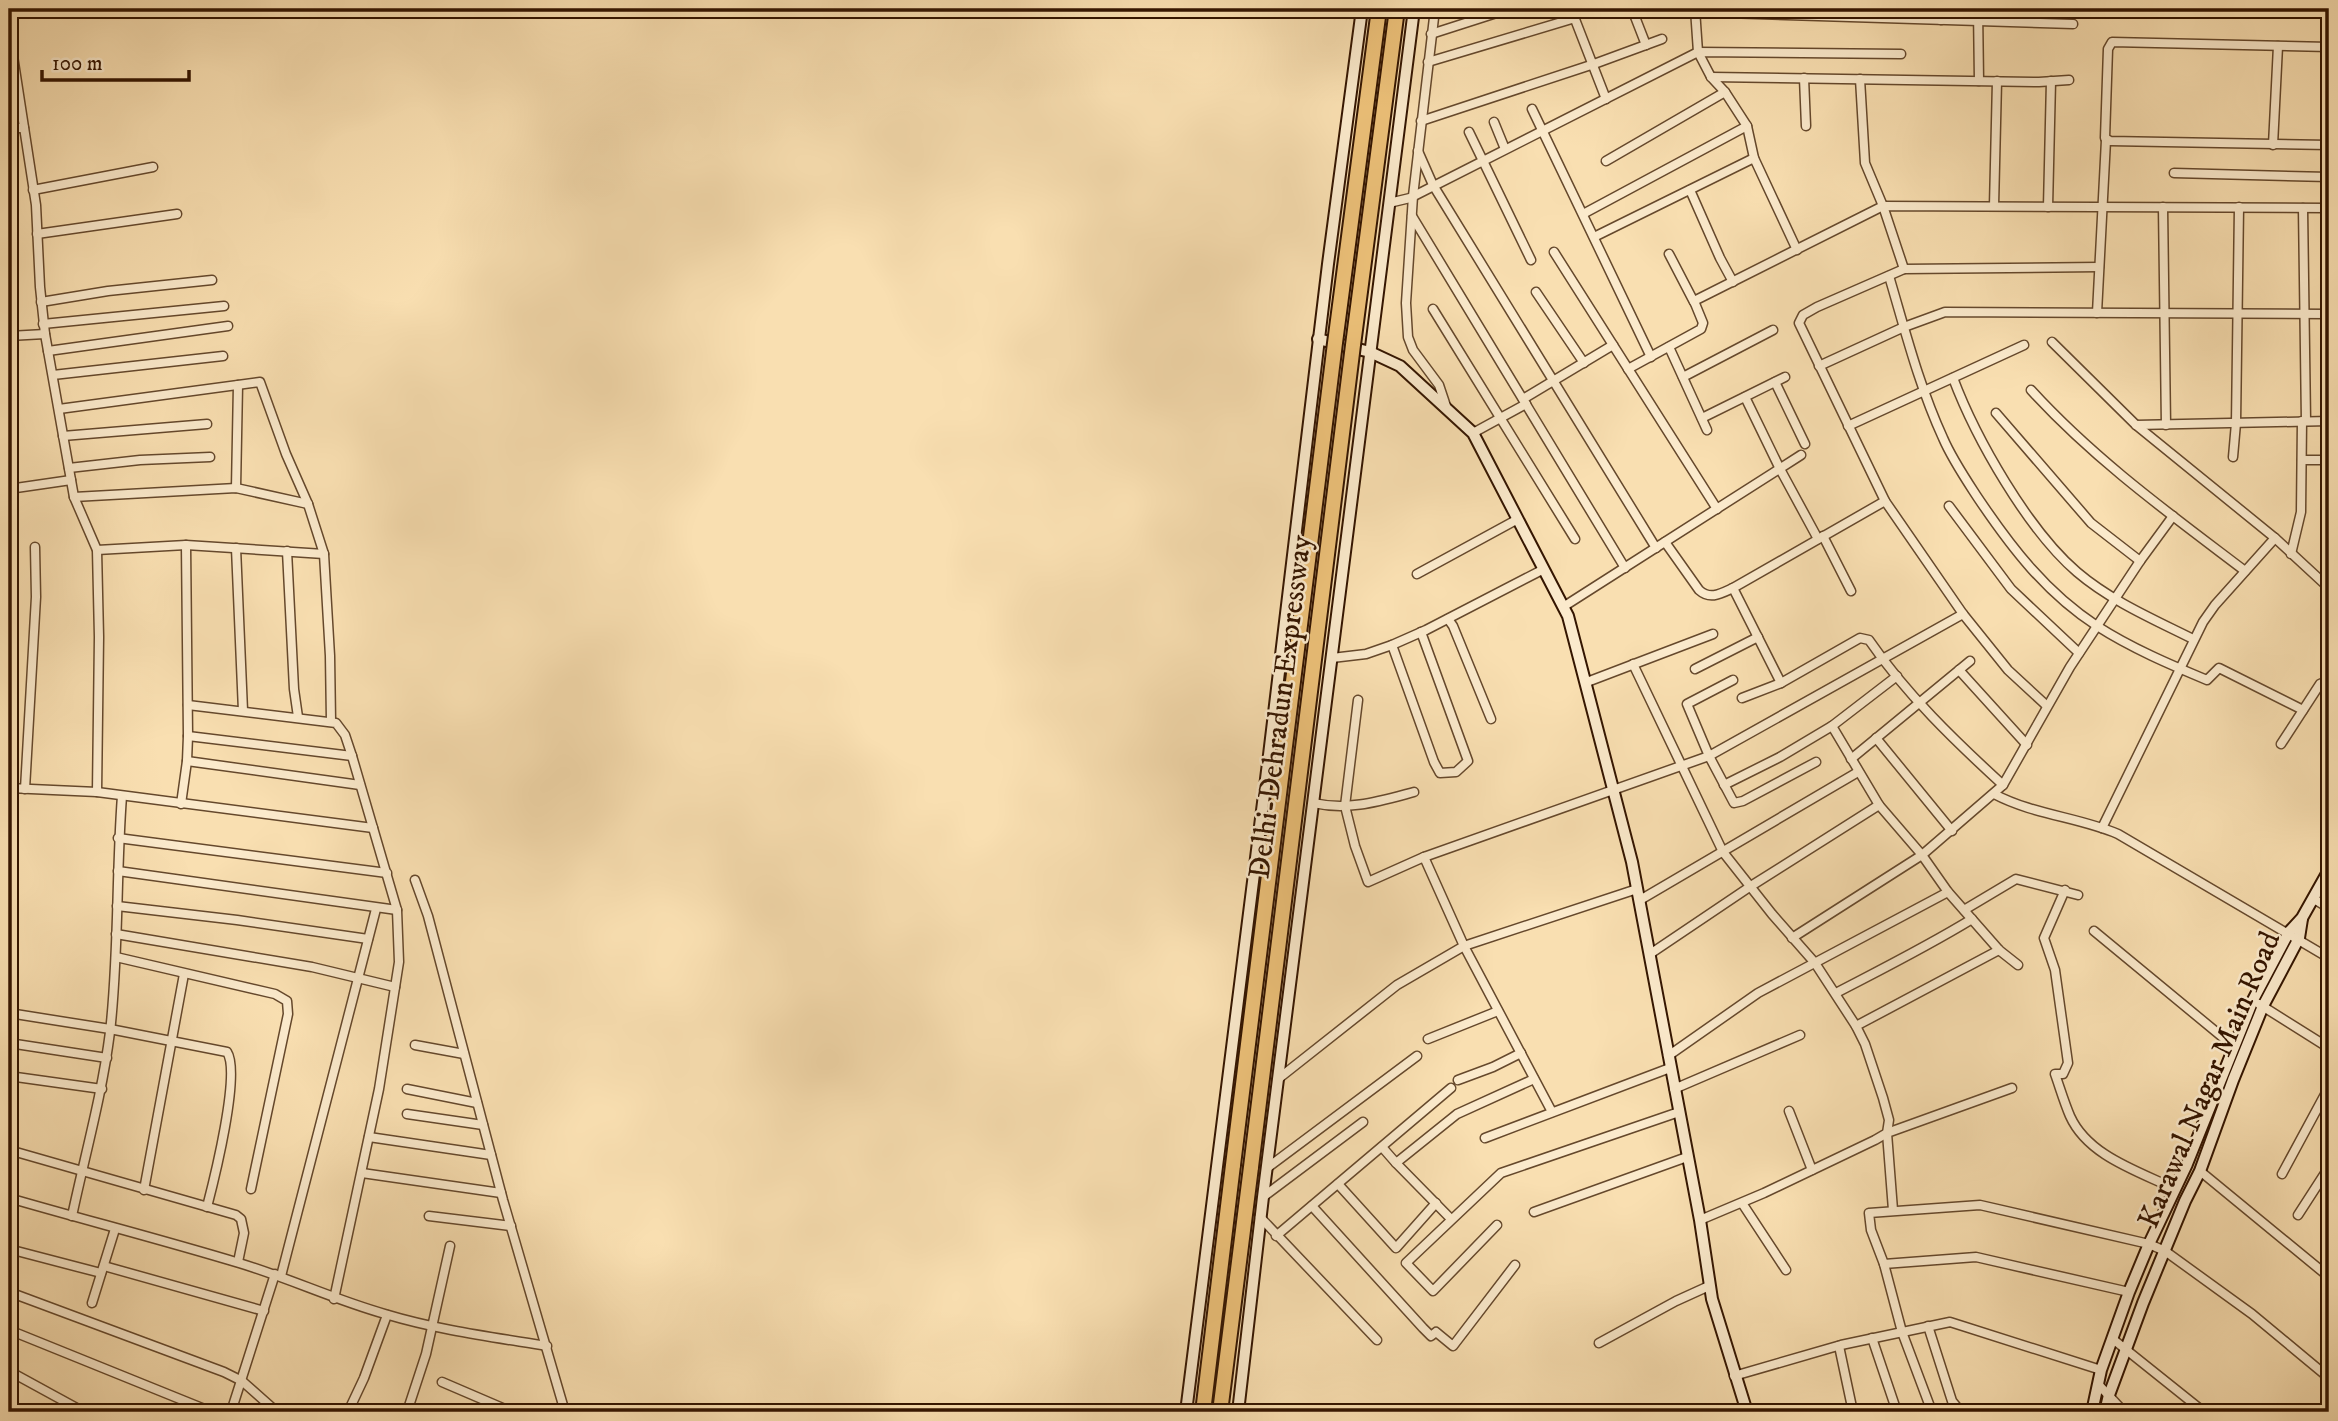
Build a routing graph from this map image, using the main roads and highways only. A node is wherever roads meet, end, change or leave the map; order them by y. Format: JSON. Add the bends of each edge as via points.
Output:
{"nodes":[{"id":1,"x":1379,"y":9,"type":"edge"},
{"id":2,"x":1397,"y":9,"type":"edge"},
{"id":3,"x":1203,"y":1412,"type":"edge"},
{"id":4,"x":1220,"y":1412,"type":"edge"}],
"edges":[{"from":1,"to":3,"type":"highway","name":"Delhi-Dehradun Expressway","bridge":true},
{"from":2,"to":4,"type":"highway","name":"Delhi-Dehradun Expressway","bridge":true}]}
